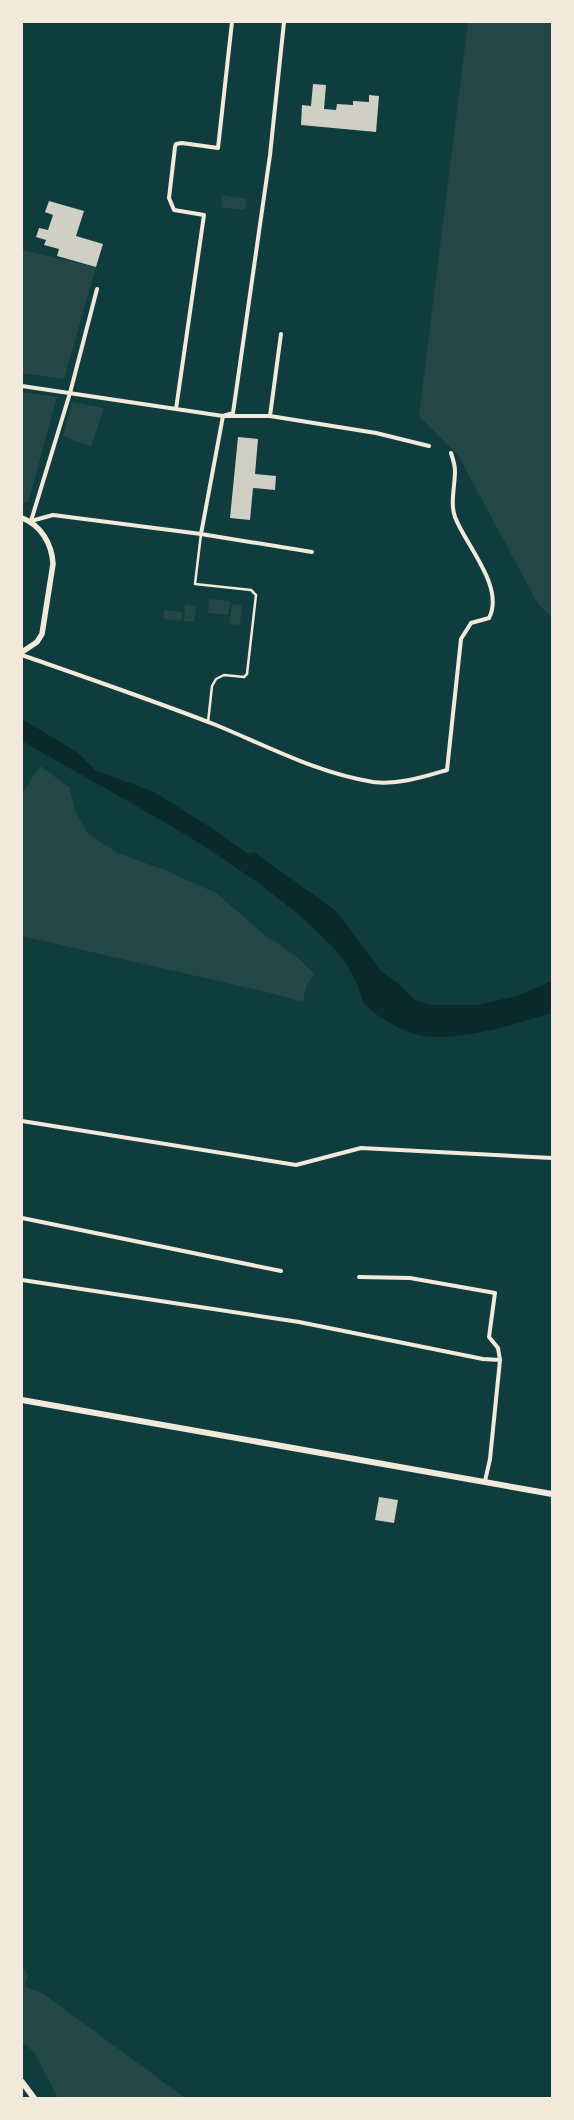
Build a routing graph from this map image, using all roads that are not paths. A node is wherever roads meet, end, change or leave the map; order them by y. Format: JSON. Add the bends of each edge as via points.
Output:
{"nodes":[{"id":1,"x":232,"y":22,"type":"edge"},
{"id":2,"x":284,"y":22,"type":"edge"},
{"id":3,"x":97,"y":290,"type":"dead end"},
{"id":4,"x":282,"y":334,"type":"dead end"},
{"id":5,"x":22,"y":386,"type":"edge"},
{"id":6,"x":70,"y":393,"type":"junction"},
{"id":7,"x":176,"y":409,"type":"junction"},
{"id":8,"x":223,"y":416,"type":"junction"},
{"id":9,"x":270,"y":416,"type":"junction"},
{"id":10,"x":429,"y":446,"type":"dead end"},
{"id":11,"x":451,"y":453,"type":"dead end"},
{"id":12,"x":22,"y":518,"type":"edge"},
{"id":13,"x":31,"y":521,"type":"junction"},
{"id":14,"x":200,"y":534,"type":"junction"},
{"id":15,"x":312,"y":552,"type":"dead end"},
{"id":16,"x":22,"y":653,"type":"edge"},
{"id":17,"x":208,"y":722,"type":"junction"},
{"id":18,"x":22,"y":1121,"type":"edge"},
{"id":19,"x":552,"y":1158,"type":"edge"},
{"id":20,"x":22,"y":1218,"type":"edge"},
{"id":21,"x":281,"y":1271,"type":"dead end"},
{"id":22,"x":359,"y":1277,"type":"dead end"},
{"id":23,"x":22,"y":1280,"type":"edge"},
{"id":24,"x":500,"y":1360,"type":"junction"},
{"id":25,"x":22,"y":1400,"type":"edge"},
{"id":26,"x":485,"y":1481,"type":"junction"},
{"id":27,"x":552,"y":1494,"type":"edge"},
{"id":28,"x":22,"y":2082,"type":"edge"},
{"id":29,"x":34,"y":2098,"type":"edge"}],
"edges":[{"from":1,"to":7,"type":"street","via":[[218,148],[176,144],[169,198],[174,210],[204,215]]},
{"from":2,"to":8,"type":"street","via":[[270,155],[233,413]]},
{"from":3,"to":6,"type":"street"},
{"from":4,"to":9,"type":"street"},
{"from":5,"to":6,"type":"street"},
{"from":6,"to":7,"type":"street"},
{"from":6,"to":13,"type":"street"},
{"from":7,"to":8,"type":"street"},
{"from":8,"to":9,"type":"street"},
{"from":8,"to":14,"type":"street"},
{"from":9,"to":10,"type":"street","via":[[376,433]]},
{"from":11,"to":17,"type":"street","via":[[455,470],[455,517],[493,593],[494,609],[489,618],[471,623],[461,639],[447,770],[407,782],[374,782],[308,764]]},
{"from":12,"to":13,"type":"street"},
{"from":13,"to":14,"type":"street","via":[[54,515]]},
{"from":13,"to":16,"type":"street","via":[[45,536],[52,553],[53,564],[42,634],[37,642]]},
{"from":14,"to":15,"type":"street"},
{"from":14,"to":17,"type":"lane","via":[[195,584],[251,590],[256,595],[247,674],[242,677],[224,675],[216,679],[212,686]]},
{"from":16,"to":17,"type":"street"},
{"from":18,"to":19,"type":"street","via":[[296,1165],[361,1148]]},
{"from":20,"to":21,"type":"street"},
{"from":22,"to":24,"type":"street","via":[[410,1278],[495,1293],[489,1337],[498,1348]]},
{"from":23,"to":24,"type":"street","via":[[299,1322]]},
{"from":24,"to":26,"type":"street","via":[[490,1459]]},
{"from":25,"to":26,"type":"main road"},
{"from":26,"to":27,"type":"main road"},
{"from":28,"to":29,"type":"main road"}]}
